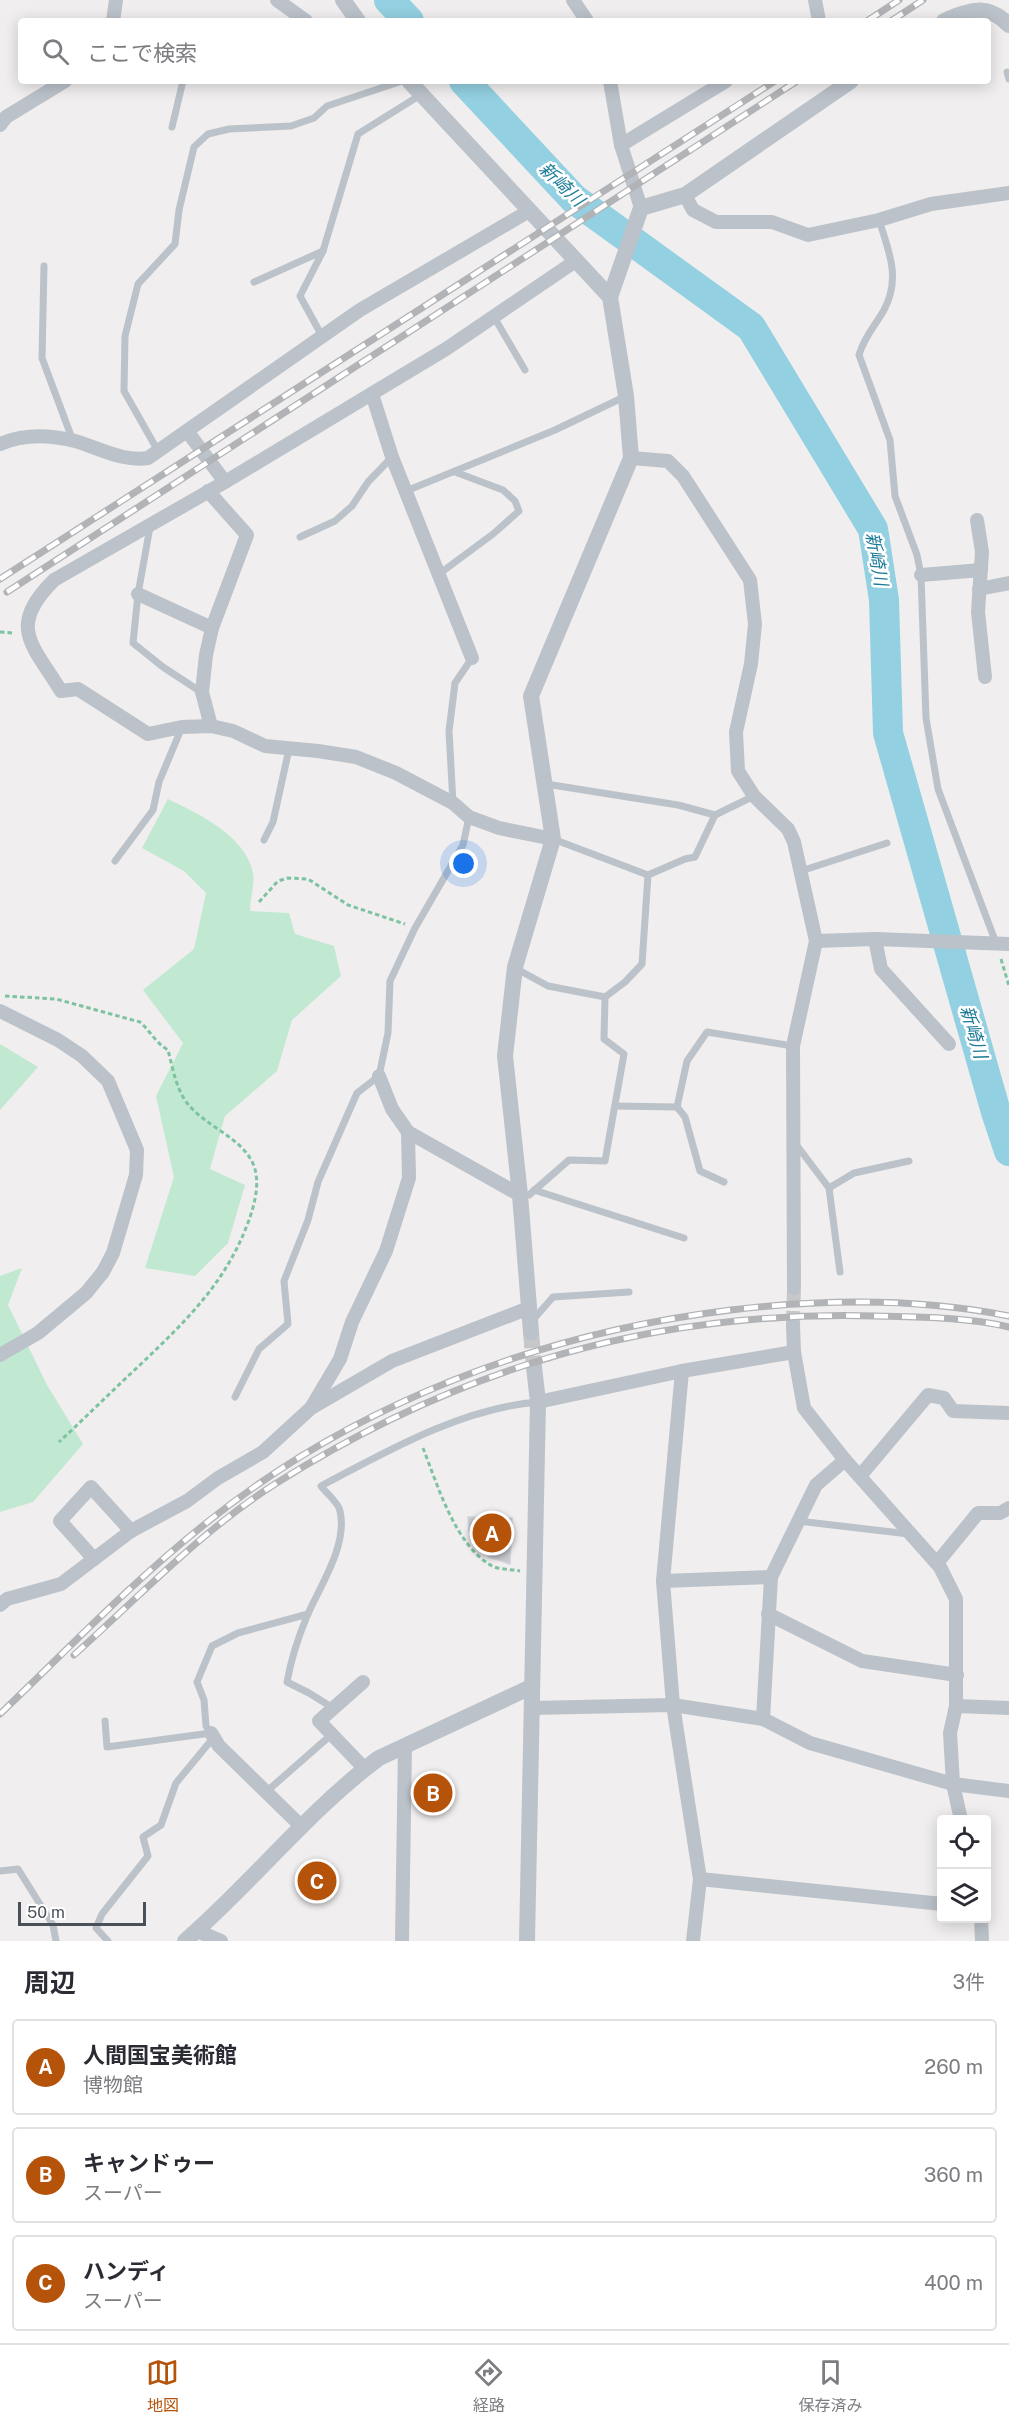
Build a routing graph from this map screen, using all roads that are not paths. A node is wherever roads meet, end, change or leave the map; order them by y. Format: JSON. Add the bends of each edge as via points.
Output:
{"nodes":[{"id":1,"x":116,"y":0,"type":"edge"},
{"id":2,"x":277,"y":0,"type":"edge"},
{"id":3,"x":343,"y":0,"type":"edge"},
{"id":4,"x":573,"y":0,"type":"edge"},
{"id":5,"x":814,"y":0,"type":"edge"},
{"id":6,"x":113,"y":18,"type":"edge"},
{"id":7,"x":302,"y":18,"type":"edge"},
{"id":8,"x":356,"y":18,"type":"edge"},
{"id":9,"x":585,"y":18,"type":"edge"},
{"id":10,"x":818,"y":18,"type":"edge"},
{"id":11,"x":951,"y":18,"type":"edge"},
{"id":12,"x":1009,"y":25,"type":"edge"},
{"id":13,"x":60,"y":84,"type":"edge"},
{"id":14,"x":182,"y":84,"type":"edge"},
{"id":15,"x":393,"y":84,"type":"edge"},
{"id":16,"x":412,"y":84,"type":"edge"},
{"id":17,"x":611,"y":84,"type":"edge"},
{"id":18,"x":721,"y":84,"type":"edge"},
{"id":19,"x":847,"y":84,"type":"edge"},
{"id":20,"x":422,"y":94,"type":"junction"},
{"id":21,"x":0,"y":124,"type":"edge"},
{"id":22,"x":172,"y":127,"type":"dead end"},
{"id":23,"x":621,"y":145,"type":"junction"},
{"id":24,"x":1009,"y":193,"type":"edge"},
{"id":25,"x":685,"y":195,"type":"junction"},
{"id":26,"x":529,"y":211,"type":"junction"},
{"id":27,"x":639,"y":214,"type":"junction"},
{"id":28,"x":879,"y":220,"type":"junction"},
{"id":29,"x":323,"y":251,"type":"junction"},
{"id":30,"x":577,"y":260,"type":"junction"},
{"id":31,"x":44,"y":266,"type":"dead end"},
{"id":32,"x":254,"y":282,"type":"dead end"},
{"id":33,"x":610,"y":297,"type":"junction"},
{"id":34,"x":494,"y":317,"type":"junction"},
{"id":35,"x":322,"y":336,"type":"junction"},
{"id":36,"x":525,"y":370,"type":"dead end"},
{"id":37,"x":372,"y":394,"type":"junction"},
{"id":38,"x":626,"y":396,"type":"junction"},
{"id":39,"x":187,"y":430,"type":"junction"},
{"id":40,"x":73,"y":441,"type":"junction"},
{"id":41,"x":0,"y":444,"type":"edge"},
{"id":42,"x":158,"y":451,"type":"junction"},
{"id":43,"x":392,"y":457,"type":"junction"},
{"id":44,"x":631,"y":458,"type":"junction"},
{"id":45,"x":455,"y":472,"type":"junction"},
{"id":46,"x":225,"y":482,"type":"junction"},
{"id":47,"x":208,"y":490,"type":"junction"},
{"id":48,"x":406,"y":491,"type":"junction"},
{"id":49,"x":977,"y":520,"type":"dead end"},
{"id":50,"x":151,"y":524,"type":"junction"},
{"id":51,"x":300,"y":537,"type":"dead end"},
{"id":52,"x":981,"y":570,"type":"junction"},
{"id":53,"x":439,"y":574,"type":"junction"},
{"id":54,"x":921,"y":575,"type":"junction"},
{"id":55,"x":1009,"y":583,"type":"edge"},
{"id":56,"x":980,"y":589,"type":"junction"},
{"id":57,"x":138,"y":594,"type":"junction"},
{"id":58,"x":212,"y":628,"type":"junction"},
{"id":59,"x":472,"y":658,"type":"joint"},
{"id":60,"x":986,"y":676,"type":"dead end"},
{"id":61,"x":202,"y":692,"type":"junction"},
{"id":62,"x":211,"y":726,"type":"junction"},
{"id":63,"x":182,"y":728,"type":"junction"},
{"id":64,"x":289,"y":749,"type":"junction"},
{"id":65,"x":543,"y":784,"type":"junction"},
{"id":66,"x":754,"y":796,"type":"junction"},
{"id":67,"x":453,"y":803,"type":"junction"},
{"id":68,"x":715,"y":815,"type":"junction"},
{"id":69,"x":469,"y":817,"type":"junction"},
{"id":70,"x":552,"y":839,"type":"junction"},
{"id":71,"x":264,"y":840,"type":"dead end"},
{"id":72,"x":887,"y":843,"type":"dead end"},
{"id":73,"x":115,"y":861,"type":"dead end"},
{"id":74,"x":801,"y":871,"type":"junction"},
{"id":75,"x":648,"y":875,"type":"junction"},
{"id":76,"x":876,"y":939,"type":"junction"},
{"id":77,"x":816,"y":941,"type":"junction"},
{"id":78,"x":1002,"y":943,"type":"edge"},
{"id":79,"x":515,"y":967,"type":"junction"},
{"id":80,"x":605,"y":997,"type":"junction"},
{"id":81,"x":0,"y":1011,"type":"edge"},
{"id":82,"x":950,"y":1044,"type":"dead end"},
{"id":83,"x":793,"y":1046,"type":"junction"},
{"id":84,"x":379,"y":1076,"type":"junction"},
{"id":85,"x":615,"y":1106,"type":"junction"},
{"id":86,"x":677,"y":1107,"type":"junction"},
{"id":87,"x":408,"y":1132,"type":"junction"},
{"id":88,"x":795,"y":1143,"type":"junction"},
{"id":89,"x":909,"y":1161,"type":"dead end"},
{"id":90,"x":724,"y":1182,"type":"dead end"},
{"id":91,"x":829,"y":1188,"type":"junction"},
{"id":92,"x":527,"y":1193,"type":"junction"},
{"id":93,"x":684,"y":1238,"type":"dead end"},
{"id":94,"x":840,"y":1272,"type":"dead end"},
{"id":95,"x":794,"y":1288,"type":"tunnel mouth"},
{"id":96,"x":629,"y":1292,"type":"dead end"},
{"id":97,"x":530,"y":1321,"type":"junction"},
{"id":98,"x":793,"y":1324,"type":"tunnel mouth"},
{"id":99,"x":794,"y":1352,"type":"junction"},
{"id":100,"x":0,"y":1355,"type":"edge"},
{"id":101,"x":534,"y":1367,"type":"tunnel mouth"},
{"id":102,"x":682,"y":1371,"type":"junction"},
{"id":103,"x":235,"y":1397,"type":"dead end"},
{"id":104,"x":538,"y":1402,"type":"junction"},
{"id":105,"x":311,"y":1408,"type":"junction"},
{"id":106,"x":1009,"y":1413,"type":"edge"},
{"id":107,"x":845,"y":1460,"type":"junction"},
{"id":108,"x":860,"y":1476,"type":"junction"},
{"id":109,"x":1009,"y":1508,"type":"edge"},
{"id":110,"x":798,"y":1521,"type":"junction"},
{"id":111,"x":131,"y":1531,"type":"junction"},
{"id":112,"x":912,"y":1535,"type":"junction"},
{"id":113,"x":94,"y":1559,"type":"junction"},
{"id":114,"x":937,"y":1563,"type":"junction"},
{"id":115,"x":771,"y":1576,"type":"junction"},
{"id":116,"x":663,"y":1581,"type":"junction"},
{"id":117,"x":0,"y":1605,"type":"edge"},
{"id":118,"x":308,"y":1614,"type":"junction"},
{"id":119,"x":768,"y":1614,"type":"junction"},
{"id":120,"x":957,"y":1675,"type":"junction"},
{"id":121,"x":363,"y":1682,"type":"dead end"},
{"id":122,"x":531,"y":1687,"type":"junction"},
{"id":123,"x":673,"y":1705,"type":"junction"},
{"id":124,"x":956,"y":1706,"type":"junction"},
{"id":125,"x":531,"y":1708,"type":"junction"},
{"id":126,"x":1009,"y":1708,"type":"edge"},
{"id":127,"x":333,"y":1709,"type":"junction"},
{"id":128,"x":763,"y":1719,"type":"junction"},
{"id":129,"x":105,"y":1720,"type":"dead end"},
{"id":130,"x":212,"y":1735,"type":"junction"},
{"id":131,"x":331,"y":1735,"type":"junction"},
{"id":132,"x":405,"y":1746,"type":"junction"},
{"id":133,"x":365,"y":1769,"type":"junction"},
{"id":134,"x":953,"y":1784,"type":"junction"},
{"id":135,"x":1009,"y":1791,"type":"edge"},
{"id":136,"x":266,"y":1792,"type":"junction"},
{"id":137,"x":960,"y":1815,"type":"edge"},
{"id":138,"x":302,"y":1827,"type":"junction"},
{"id":139,"x":0,"y":1871,"type":"edge"},
{"id":140,"x":700,"y":1879,"type":"junction"},
{"id":141,"x":937,"y":1903,"type":"edge"},
{"id":142,"x":981,"y":1923,"type":"edge"},
{"id":143,"x":191,"y":1936,"type":"edge"},
{"id":144,"x":56,"y":1941,"type":"edge"},
{"id":145,"x":108,"y":1941,"type":"edge"},
{"id":146,"x":221,"y":1941,"type":"edge"},
{"id":147,"x":402,"y":1941,"type":"edge"},
{"id":148,"x":527,"y":1941,"type":"edge"},
{"id":149,"x":693,"y":1941,"type":"edge"},
{"id":150,"x":982,"y":1941,"type":"edge"}],
"edges":[{"from":1,"to":6,"type":"street"},
{"from":2,"to":7,"type":"street"},
{"from":3,"to":8,"type":"street"},
{"from":4,"to":9,"type":"street"},
{"from":5,"to":10,"type":"street"},
{"from":11,"to":12,"type":"street","via":[[972,9],[999,15]]},
{"from":13,"to":21,"type":"street"},
{"from":14,"to":22,"type":"lane"},
{"from":15,"to":42,"type":"lane","via":[[327,106],[314,118],[291,126],[229,129],[208,134],[194,147],[175,244],[138,284],[124,336],[124,391]]},
{"from":16,"to":20,"type":"street"},
{"from":17,"to":23,"type":"street"},
{"from":18,"to":23,"type":"street"},
{"from":19,"to":25,"type":"street"},
{"from":20,"to":26,"type":"street"},
{"from":20,"to":29,"type":"lane","via":[[358,134]]},
{"from":23,"to":27,"type":"street"},
{"from":24,"to":28,"type":"street","via":[[931,204]]},
{"from":25,"to":27,"type":"street"},
{"from":25,"to":28,"type":"street","via":[[693,210],[716,222],[772,222],[808,235]]},
{"from":26,"to":30,"type":"street"},
{"from":26,"to":35,"type":"street"},
{"from":27,"to":33,"type":"street"},
{"from":28,"to":54,"type":"lane","via":[[894,266],[893,285],[885,309],[859,355],[890,440],[895,496]]},
{"from":29,"to":32,"type":"lane"},
{"from":29,"to":35,"type":"lane","via":[[300,296]]},
{"from":30,"to":33,"type":"street"},
{"from":30,"to":34,"type":"street"},
{"from":31,"to":40,"type":"lane","via":[[42,358]]},
{"from":33,"to":38,"type":"street"},
{"from":34,"to":36,"type":"lane"},
{"from":34,"to":37,"type":"street"},
{"from":35,"to":39,"type":"street"},
{"from":37,"to":43,"type":"street"},
{"from":37,"to":46,"type":"street"},
{"from":38,"to":44,"type":"street"},
{"from":38,"to":45,"type":"lane"},
{"from":39,"to":42,"type":"street"},
{"from":39,"to":46,"type":"street"},
{"from":40,"to":41,"type":"street","via":[[31,437]]},
{"from":40,"to":42,"type":"street","via":[[136,460]]},
{"from":43,"to":48,"type":"street"},
{"from":43,"to":51,"type":"lane","via":[[336,521]]},
{"from":44,"to":65,"type":"street","via":[[531,696]]},
{"from":44,"to":66,"type":"street","via":[[668,461],[683,476],[750,580],[756,624],[736,732],[738,771]]},
{"from":45,"to":48,"type":"lane"},
{"from":45,"to":53,"type":"lane","via":[[503,490],[519,511]]},
{"from":46,"to":47,"type":"street"},
{"from":47,"to":50,"type":"street"},
{"from":47,"to":58,"type":"street","via":[[247,535]]},
{"from":48,"to":53,"type":"street"},
{"from":49,"to":52,"type":"street"},
{"from":50,"to":57,"type":"lane"},
{"from":50,"to":63,"type":"street","via":[[54,580],[29,613],[27,636],[61,691],[78,689],[148,734]]},
{"from":52,"to":54,"type":"street"},
{"from":52,"to":56,"type":"street"},
{"from":53,"to":59,"type":"street"},
{"from":54,"to":78,"type":"lane","via":[[926,718],[938,789]]},
{"from":55,"to":56,"type":"street"},
{"from":56,"to":60,"type":"street","via":[[978,612]]},
{"from":57,"to":58,"type":"street"},
{"from":57,"to":61,"type":"lane","via":[[133,644]]},
{"from":58,"to":61,"type":"street"},
{"from":59,"to":67,"type":"lane","via":[[455,683],[449,731]]},
{"from":61,"to":62,"type":"street"},
{"from":62,"to":63,"type":"street"},
{"from":62,"to":64,"type":"street","via":[[265,746]]},
{"from":63,"to":73,"type":"lane","via":[[159,782],[153,810]]},
{"from":64,"to":67,"type":"street","via":[[356,757]]},
{"from":64,"to":71,"type":"lane","via":[[273,822]]},
{"from":65,"to":68,"type":"lane","via":[[678,805]]},
{"from":65,"to":70,"type":"street"},
{"from":66,"to":68,"type":"lane"},
{"from":66,"to":74,"type":"street","via":[[788,829]]},
{"from":67,"to":69,"type":"street"},
{"from":68,"to":75,"type":"lane","via":[[695,857]]},
{"from":69,"to":70,"type":"street"},
{"from":69,"to":84,"type":"lane","via":[[463,845],[415,928],[390,981],[387,1033]]},
{"from":70,"to":75,"type":"lane"},
{"from":70,"to":79,"type":"street"},
{"from":72,"to":74,"type":"lane"},
{"from":74,"to":77,"type":"street"},
{"from":75,"to":80,"type":"lane","via":[[642,964]]},
{"from":76,"to":77,"type":"street"},
{"from":76,"to":78,"type":"street"},
{"from":76,"to":82,"type":"street","via":[[881,969]]},
{"from":77,"to":83,"type":"street"},
{"from":79,"to":80,"type":"lane","via":[[548,986]]},
{"from":79,"to":92,"type":"street","via":[[505,1056]]},
{"from":80,"to":85,"type":"lane","via":[[604,1039],[624,1054]]},
{"from":81,"to":100,"type":"street","via":[[58,1040],[108,1081],[137,1150],[136,1175],[113,1253],[103,1272],[86,1293],[38,1333]]},
{"from":83,"to":86,"type":"lane","via":[[707,1032],[687,1061]]},
{"from":83,"to":88,"type":"street"},
{"from":84,"to":87,"type":"street","via":[[392,1109]]},
{"from":84,"to":103,"type":"lane","via":[[357,1093],[318,1182],[284,1281],[288,1324],[260,1349]]},
{"from":85,"to":86,"type":"lane"},
{"from":85,"to":92,"type":"lane","via":[[605,1161],[569,1160]]},
{"from":86,"to":90,"type":"lane","via":[[685,1117],[700,1171]]},
{"from":87,"to":92,"type":"street"},
{"from":87,"to":105,"type":"street","via":[[409,1178],[386,1251],[352,1322],[340,1359]]},
{"from":88,"to":91,"type":"lane"},
{"from":88,"to":95,"type":"street"},
{"from":89,"to":91,"type":"lane","via":[[854,1173]]},
{"from":91,"to":94,"type":"lane"},
{"from":92,"to":93,"type":"lane"},
{"from":92,"to":97,"type":"street"},
{"from":96,"to":97,"type":"lane","via":[[553,1297]]},
{"from":97,"to":105,"type":"street","via":[[392,1361]]},
{"from":98,"to":99,"type":"street"},
{"from":99,"to":102,"type":"street"},
{"from":99,"to":107,"type":"street","via":[[804,1408]]},
{"from":101,"to":104,"type":"street"},
{"from":102,"to":104,"type":"street"},
{"from":102,"to":116,"type":"street"},
{"from":104,"to":118,"type":"lane","via":[[512,1404],[417,1435],[321,1486],[340,1509],[341,1532],[328,1574]]},
{"from":104,"to":122,"type":"street"},
{"from":105,"to":111,"type":"street","via":[[263,1452],[218,1478],[187,1502]]},
{"from":106,"to":108,"type":"street","via":[[953,1411],[944,1398],[928,1395]]},
{"from":107,"to":108,"type":"street"},
{"from":107,"to":110,"type":"street","via":[[816,1485]]},
{"from":108,"to":112,"type":"street"},
{"from":109,"to":114,"type":"street","via":[[1000,1513],[978,1513]]},
{"from":110,"to":112,"type":"lane"},
{"from":110,"to":115,"type":"street"},
{"from":111,"to":113,"type":"street"},
{"from":111,"to":113,"type":"street","via":[[91,1486],[60,1521]]},
{"from":112,"to":114,"type":"street"},
{"from":113,"to":117,"type":"street","via":[[61,1584],[7,1599]]},
{"from":114,"to":120,"type":"street","via":[[956,1599]]},
{"from":115,"to":116,"type":"street"},
{"from":115,"to":119,"type":"street"},
{"from":116,"to":123,"type":"street"},
{"from":118,"to":127,"type":"lane","via":[[286,1682]]},
{"from":118,"to":130,"type":"lane","via":[[238,1633],[212,1646],[196,1682],[204,1700],[206,1726]]},
{"from":119,"to":120,"type":"street","via":[[862,1661]]},
{"from":119,"to":128,"type":"street"},
{"from":120,"to":124,"type":"street"},
{"from":121,"to":127,"type":"street"},
{"from":122,"to":125,"type":"street"},
{"from":122,"to":132,"type":"street"},
{"from":123,"to":125,"type":"street"},
{"from":123,"to":128,"type":"street"},
{"from":123,"to":140,"type":"street"},
{"from":124,"to":126,"type":"street"},
{"from":124,"to":134,"type":"street","via":[[950,1733]]},
{"from":125,"to":148,"type":"street"},
{"from":127,"to":131,"type":"street","via":[[319,1721]]},
{"from":128,"to":134,"type":"street","via":[[810,1743]]},
{"from":129,"to":130,"type":"lane","via":[[108,1747]]},
{"from":130,"to":136,"type":"street"},
{"from":130,"to":145,"type":"lane","via":[[176,1783],[161,1825],[143,1837],[148,1856],[102,1914],[96,1928]]},
{"from":131,"to":133,"type":"street"},
{"from":131,"to":136,"type":"lane"},
{"from":132,"to":133,"type":"street"},
{"from":132,"to":147,"type":"street"},
{"from":133,"to":138,"type":"street"},
{"from":134,"to":135,"type":"street"},
{"from":134,"to":137,"type":"street"},
{"from":136,"to":138,"type":"street"},
{"from":138,"to":143,"type":"street"},
{"from":139,"to":144,"type":"lane","via":[[18,1869],[53,1925]]},
{"from":140,"to":141,"type":"street"},
{"from":140,"to":149,"type":"street"},
{"from":142,"to":150,"type":"street"},
{"from":143,"to":146,"type":"street"}]}
